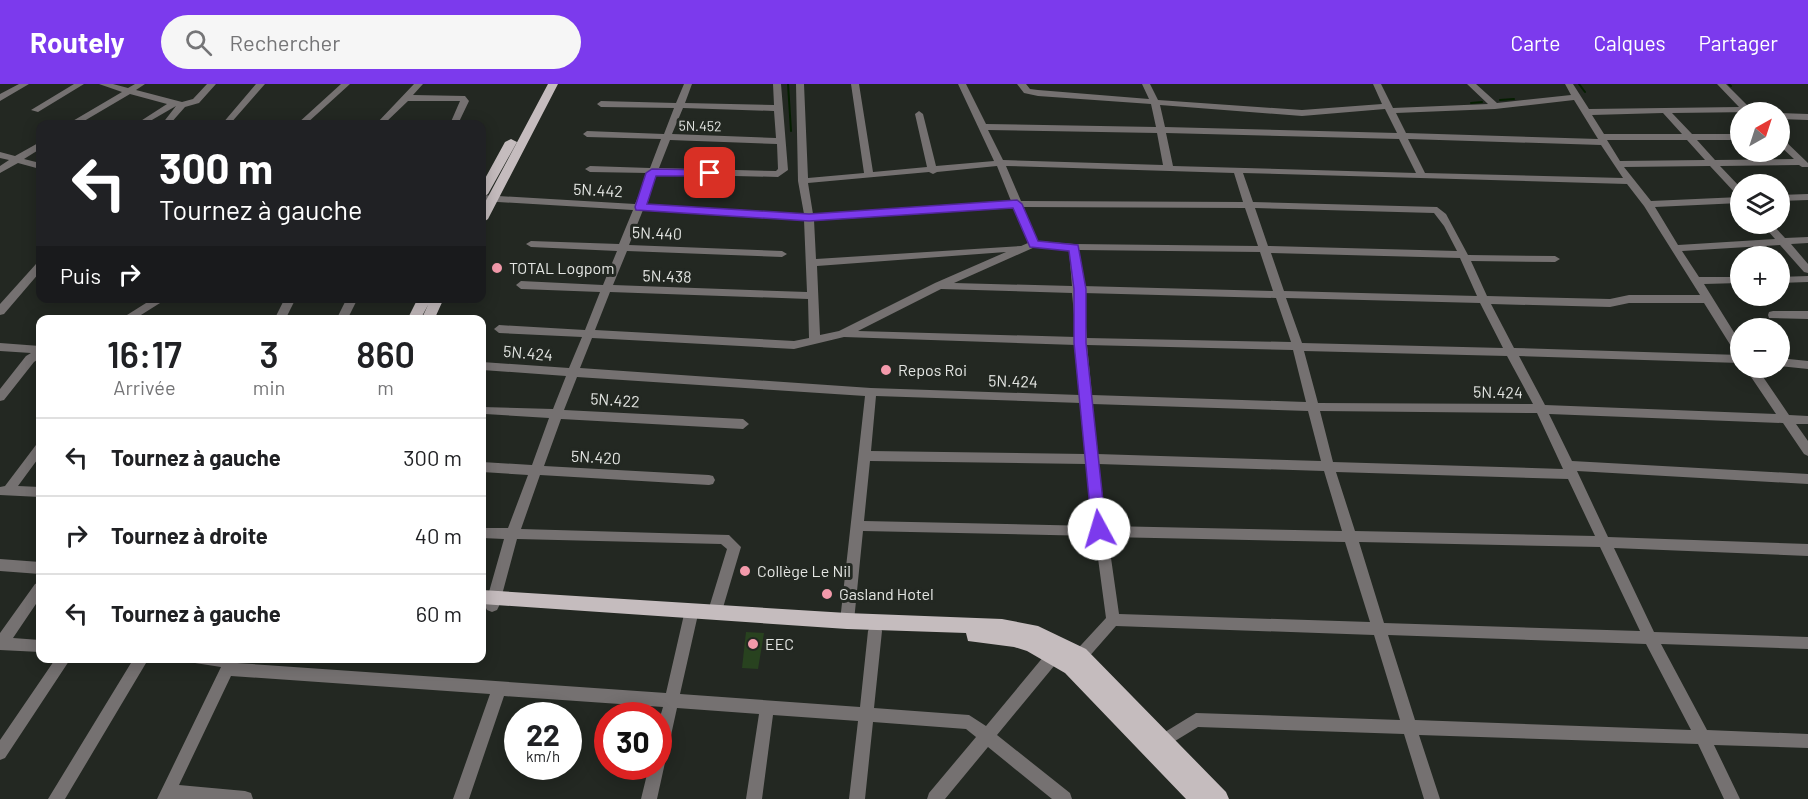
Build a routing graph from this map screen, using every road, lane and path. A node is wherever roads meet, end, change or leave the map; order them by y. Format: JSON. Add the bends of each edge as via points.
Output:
{"nodes":[{"id":1,"x":25,"y":84,"type":"edge"},
{"id":2,"x":80,"y":84,"type":"edge"},
{"id":3,"x":103,"y":84,"type":"edge"},
{"id":4,"x":141,"y":84,"type":"edge"},
{"id":5,"x":213,"y":84,"type":"edge"},
{"id":6,"x":261,"y":84,"type":"edge"},
{"id":7,"x":346,"y":84,"type":"edge"},
{"id":8,"x":419,"y":84,"type":"edge"},
{"id":9,"x":543,"y":84,"type":"edge"},
{"id":10,"x":553,"y":84,"type":"edge"},
{"id":11,"x":688,"y":84,"type":"edge"},
{"id":12,"x":777,"y":84,"type":"edge"},
{"id":13,"x":800,"y":84,"type":"edge"},
{"id":14,"x":855,"y":84,"type":"edge"},
{"id":15,"x":962,"y":84,"type":"edge"},
{"id":16,"x":1021,"y":84,"type":"edge"},
{"id":17,"x":1146,"y":84,"type":"edge"},
{"id":18,"x":1377,"y":84,"type":"edge"},
{"id":19,"x":1471,"y":84,"type":"edge"},
{"id":20,"x":1570,"y":84,"type":"edge"},
{"id":21,"x":1580,"y":84,"type":"edge"},
{"id":22,"x":1720,"y":84,"type":"edge"},
{"id":23,"x":128,"y":91,"type":"junction"},
{"id":24,"x":1577,"y":97,"type":"junction"},
{"id":25,"x":0,"y":98,"type":"edge"},
{"id":26,"x":405,"y":98,"type":"junction"},
{"id":27,"x":1155,"y":102,"type":"junction"},
{"id":28,"x":1739,"y":102,"type":"edge"},
{"id":29,"x":601,"y":104,"type":"dead end"},
{"id":30,"x":178,"y":105,"type":"junction"},
{"id":31,"x":537,"y":105,"type":"junction"},
{"id":32,"x":1495,"y":106,"type":"junction"},
{"id":33,"x":678,"y":108,"type":"junction"},
{"id":34,"x":779,"y":108,"type":"junction"},
{"id":35,"x":1388,"y":108,"type":"junction"},
{"id":36,"x":35,"y":110,"type":"dead end"},
{"id":37,"x":1665,"y":110,"type":"junction"},
{"id":38,"x":1730,"y":111,"type":"edge"},
{"id":39,"x":1586,"y":112,"type":"junction"},
{"id":40,"x":919,"y":114,"type":"dead end"},
{"id":41,"x":1790,"y":116,"type":"edge"},
{"id":42,"x":1808,"y":117,"type":"edge"},
{"id":43,"x":81,"y":120,"type":"edge"},
{"id":44,"x":148,"y":120,"type":"edge"},
{"id":45,"x":169,"y":120,"type":"edge"},
{"id":46,"x":230,"y":120,"type":"edge"},
{"id":47,"x":306,"y":120,"type":"edge"},
{"id":48,"x":384,"y":120,"type":"edge"},
{"id":49,"x":456,"y":120,"type":"edge"},
{"id":50,"x":982,"y":127,"type":"junction"},
{"id":51,"x":1159,"y":129,"type":"junction"},
{"id":52,"x":587,"y":134,"type":"dead end"},
{"id":53,"x":1688,"y":136,"type":"junction"},
{"id":54,"x":1403,"y":137,"type":"junction"},
{"id":55,"x":1730,"y":137,"type":"edge"},
{"id":56,"x":666,"y":139,"type":"junction"},
{"id":57,"x":1602,"y":140,"type":"junction"},
{"id":58,"x":779,"y":141,"type":"junction"},
{"id":59,"x":36,"y":148,"type":"edge"},
{"id":60,"x":1790,"y":151,"type":"edge"},
{"id":61,"x":0,"y":155,"type":"edge"},
{"id":62,"x":17,"y":160,"type":"junction"},
{"id":63,"x":1000,"y":164,"type":"junction"},
{"id":64,"x":1617,"y":164,"type":"junction"},
{"id":65,"x":36,"y":165,"type":"edge"},
{"id":66,"x":1714,"y":165,"type":"junction"},
{"id":67,"x":1805,"y":165,"type":"edge"},
{"id":68,"x":1168,"y":166,"type":"junction"},
{"id":69,"x":590,"y":169,"type":"dead end"},
{"id":70,"x":1237,"y":169,"type":"junction"},
{"id":71,"x":0,"y":170,"type":"edge"},
{"id":72,"x":933,"y":171,"type":"junction"},
{"id":73,"x":652,"y":173,"type":"junction"},
{"id":74,"x":869,"y":176,"type":"junction"},
{"id":75,"x":1422,"y":176,"type":"junction"},
{"id":76,"x":803,"y":181,"type":"junction"},
{"id":77,"x":1629,"y":181,"type":"junction"},
{"id":78,"x":1730,"y":182,"type":"edge"},
{"id":79,"x":486,"y":195,"type":"edge"},
{"id":80,"x":486,"y":197,"type":"edge"},
{"id":81,"x":1808,"y":197,"type":"edge"},
{"id":82,"x":1790,"y":198,"type":"edge"},
{"id":83,"x":1730,"y":200,"type":"edge"},
{"id":84,"x":1017,"y":204,"type":"junction"},
{"id":85,"x":1648,"y":204,"type":"junction"},
{"id":86,"x":1248,"y":205,"type":"junction"},
{"id":87,"x":640,"y":207,"type":"junction"},
{"id":88,"x":809,"y":217,"type":"junction"},
{"id":89,"x":1776,"y":234,"type":"edge"},
{"id":90,"x":1808,"y":240,"type":"edge"},
{"id":91,"x":1783,"y":242,"type":"junction"},
{"id":92,"x":531,"y":243,"type":"dead end"},
{"id":93,"x":623,"y":246,"type":"junction"},
{"id":94,"x":1030,"y":246,"type":"junction"},
{"id":95,"x":1074,"y":247,"type":"junction"},
{"id":96,"x":1676,"y":248,"type":"junction"},
{"id":97,"x":1262,"y":249,"type":"junction"},
{"id":98,"x":782,"y":254,"type":"dead end"},
{"id":99,"x":1464,"y":256,"type":"junction"},
{"id":100,"x":1555,"y":260,"type":"dead end"},
{"id":101,"x":812,"y":262,"type":"junction"},
{"id":102,"x":36,"y":270,"type":"edge"},
{"id":103,"x":1808,"y":270,"type":"edge"},
{"id":104,"x":1790,"y":279,"type":"edge"},
{"id":105,"x":1808,"y":279,"type":"edge"},
{"id":106,"x":1730,"y":280,"type":"edge"},
{"id":107,"x":1695,"y":281,"type":"junction"},
{"id":108,"x":520,"y":285,"type":"dead end"},
{"id":109,"x":939,"y":285,"type":"junction"},
{"id":110,"x":1080,"y":289,"type":"junction"},
{"id":111,"x":605,"y":290,"type":"junction"},
{"id":112,"x":814,"y":296,"type":"junction"},
{"id":113,"x":1280,"y":296,"type":"junction"},
{"id":114,"x":1706,"y":299,"type":"junction"},
{"id":115,"x":1485,"y":302,"type":"junction"},
{"id":116,"x":154,"y":303,"type":"edge"},
{"id":117,"x":0,"y":311,"type":"edge"},
{"id":118,"x":134,"y":315,"type":"edge"},
{"id":119,"x":1773,"y":315,"type":"dead end"},
{"id":120,"x":1808,"y":315,"type":"edge"},
{"id":121,"x":499,"y":329,"type":"dead end"},
{"id":122,"x":842,"y":334,"type":"junction"},
{"id":123,"x":590,"y":335,"type":"junction"},
{"id":124,"x":1730,"y":336,"type":"edge"},
{"id":125,"x":815,"y":341,"type":"junction"},
{"id":126,"x":1080,"y":343,"type":"junction"},
{"id":127,"x":1297,"y":345,"type":"junction"},
{"id":128,"x":0,"y":347,"type":"edge"},
{"id":129,"x":1511,"y":351,"type":"junction"},
{"id":130,"x":36,"y":352,"type":"edge"},
{"id":131,"x":36,"y":355,"type":"edge"},
{"id":132,"x":1730,"y":359,"type":"edge"},
{"id":133,"x":1790,"y":363,"type":"edge"},
{"id":134,"x":1808,"y":365,"type":"edge"},
{"id":135,"x":486,"y":366,"type":"edge"},
{"id":136,"x":573,"y":373,"type":"junction"},
{"id":137,"x":1758,"y":378,"type":"edge"},
{"id":138,"x":871,"y":392,"type":"junction"},
{"id":139,"x":0,"y":397,"type":"edge"},
{"id":140,"x":1087,"y":400,"type":"junction"},
{"id":141,"x":1313,"y":407,"type":"junction"},
{"id":142,"x":1544,"y":409,"type":"junction"},
{"id":143,"x":486,"y":410,"type":"edge"},
{"id":144,"x":557,"y":413,"type":"junction"},
{"id":145,"x":1787,"y":418,"type":"junction"},
{"id":146,"x":1808,"y":420,"type":"edge"},
{"id":147,"x":743,"y":424,"type":"dead end"},
{"id":148,"x":1808,"y":451,"type":"edge"},
{"id":149,"x":36,"y":453,"type":"edge"},
{"id":150,"x":864,"y":456,"type":"junction"},
{"id":151,"x":1091,"y":459,"type":"junction"},
{"id":152,"x":486,"y":468,"type":"edge"},
{"id":153,"x":1329,"y":468,"type":"junction"},
{"id":154,"x":536,"y":470,"type":"junction"},
{"id":155,"x":1570,"y":470,"type":"junction"},
{"id":156,"x":1808,"y":479,"type":"edge"},
{"id":157,"x":709,"y":480,"type":"dead end"},
{"id":158,"x":4,"y":491,"type":"edge"},
{"id":159,"x":36,"y":492,"type":"edge"},
{"id":160,"x":857,"y":526,"type":"junction"},
{"id":161,"x":1099,"y":529,"type":"junction"},
{"id":162,"x":486,"y":533,"type":"edge"},
{"id":163,"x":512,"y":535,"type":"junction"},
{"id":164,"x":1350,"y":538,"type":"junction"},
{"id":165,"x":1604,"y":542,"type":"junction"},
{"id":166,"x":1808,"y":550,"type":"edge"},
{"id":167,"x":0,"y":565,"type":"edge"},
{"id":168,"x":36,"y":568,"type":"edge"},
{"id":169,"x":36,"y":594,"type":"edge"},
{"id":170,"x":487,"y":601,"type":"edge"},
{"id":171,"x":715,"y":611,"type":"junction"},
{"id":172,"x":691,"y":615,"type":"junction"},
{"id":173,"x":1113,"y":620,"type":"junction"},
{"id":174,"x":847,"y":621,"type":"junction"},
{"id":175,"x":1379,"y":627,"type":"junction"},
{"id":176,"x":875,"y":631,"type":"junction"},
{"id":177,"x":1650,"y":638,"type":"junction"},
{"id":178,"x":0,"y":643,"type":"edge"},
{"id":179,"x":1808,"y":643,"type":"edge"},
{"id":180,"x":36,"y":646,"type":"edge"},
{"id":181,"x":1054,"y":656,"type":"junction"},
{"id":182,"x":1076,"y":661,"type":"junction"},
{"id":183,"x":61,"y":663,"type":"edge"},
{"id":184,"x":139,"y":663,"type":"edge"},
{"id":185,"x":230,"y":663,"type":"edge"},
{"id":186,"x":499,"y":689,"type":"junction"},
{"id":187,"x":672,"y":701,"type":"junction"},
{"id":188,"x":767,"y":708,"type":"junction"},
{"id":189,"x":867,"y":715,"type":"junction"},
{"id":190,"x":1411,"y":727,"type":"junction"},
{"id":191,"x":987,"y":736,"type":"junction"},
{"id":192,"x":1703,"y":738,"type":"junction"},
{"id":193,"x":1808,"y":741,"type":"edge"},
{"id":194,"x":1157,"y":746,"type":"junction"},
{"id":195,"x":0,"y":753,"type":"edge"},
{"id":196,"x":654,"y":780,"type":"edge"},
{"id":197,"x":166,"y":796,"type":"edge"},
{"id":198,"x":56,"y":799,"type":"edge"},
{"id":199,"x":245,"y":799,"type":"edge"},
{"id":200,"x":461,"y":799,"type":"edge"},
{"id":201,"x":650,"y":799,"type":"edge"},
{"id":202,"x":754,"y":799,"type":"edge"},
{"id":203,"x":857,"y":799,"type":"edge"},
{"id":204,"x":935,"y":799,"type":"edge"},
{"id":205,"x":1064,"y":799,"type":"edge"},
{"id":206,"x":1199,"y":799,"type":"edge"},
{"id":207,"x":1219,"y":799,"type":"edge"},
{"id":208,"x":1432,"y":799,"type":"edge"},
{"id":209,"x":1732,"y":799,"type":"edge"}],
"edges":[{"from":1,"to":25,"type":"street"},
{"from":2,"to":36,"type":"street"},
{"from":3,"to":23,"type":"street"},
{"from":4,"to":23,"type":"street"},
{"from":5,"to":30,"type":"street","via":[[196,100]]},
{"from":6,"to":46,"type":"street"},
{"from":7,"to":47,"type":"street"},
{"from":8,"to":26,"type":"street"},
{"from":9,"to":31,"type":"main road"},
{"from":10,"to":31,"type":"main road"},
{"from":11,"to":33,"type":"street"},
{"from":12,"to":34,"type":"street"},
{"from":13,"to":76,"type":"street"},
{"from":14,"to":74,"type":"street"},
{"from":15,"to":50,"type":"street"},
{"from":16,"to":27,"type":"street","via":[[1027,91],[1038,93]]},
{"from":17,"to":27,"type":"street"},
{"from":18,"to":35,"type":"street"},
{"from":19,"to":32,"type":"street"},
{"from":20,"to":21,"type":"street"},
{"from":20,"to":24,"type":"street"},
{"from":22,"to":28,"type":"street"},
{"from":23,"to":30,"type":"street"},
{"from":23,"to":43,"type":"street"},
{"from":24,"to":32,"type":"street"},
{"from":24,"to":39,"type":"street"},
{"from":26,"to":48,"type":"street"},
{"from":26,"to":49,"type":"street","via":[[462,98],[465,101]]},
{"from":27,"to":35,"type":"street","via":[[1302,113]]},
{"from":27,"to":51,"type":"street"},
{"from":29,"to":33,"type":"street"},
{"from":30,"to":44,"type":"street"},
{"from":30,"to":45,"type":"street"},
{"from":31,"to":79,"type":"main road"},
{"from":32,"to":35,"type":"street"},
{"from":33,"to":34,"type":"street"},
{"from":33,"to":56,"type":"street"},
{"from":34,"to":58,"type":"street"},
{"from":35,"to":54,"type":"street"},
{"from":37,"to":38,"type":"street"},
{"from":37,"to":39,"type":"street"},
{"from":37,"to":53,"type":"street"},
{"from":39,"to":57,"type":"street"},
{"from":40,"to":72,"type":"street"},
{"from":41,"to":42,"type":"street"},
{"from":50,"to":51,"type":"street"},
{"from":50,"to":63,"type":"street"},
{"from":51,"to":54,"type":"street"},
{"from":51,"to":68,"type":"street"},
{"from":52,"to":56,"type":"street","name":"5N.452"},
{"from":53,"to":55,"type":"street"},
{"from":53,"to":57,"type":"street"},
{"from":53,"to":66,"type":"street"},
{"from":54,"to":57,"type":"street"},
{"from":54,"to":75,"type":"street"},
{"from":56,"to":58,"type":"street","name":"5N.452"},
{"from":56,"to":73,"type":"street"},
{"from":57,"to":64,"type":"street"},
{"from":58,"to":73,"type":"street","via":[[783,170],[778,174]]},
{"from":59,"to":62,"type":"street"},
{"from":60,"to":67,"type":"street"},
{"from":61,"to":62,"type":"street"},
{"from":62,"to":65,"type":"street"},
{"from":62,"to":71,"type":"street"},
{"from":63,"to":68,"type":"street"},
{"from":63,"to":72,"type":"street"},
{"from":63,"to":84,"type":"street"},
{"from":64,"to":66,"type":"street"},
{"from":64,"to":77,"type":"street"},
{"from":66,"to":67,"type":"street"},
{"from":66,"to":78,"type":"street"},
{"from":68,"to":70,"type":"street"},
{"from":69,"to":73,"type":"street"},
{"from":70,"to":75,"type":"street"},
{"from":70,"to":86,"type":"street"},
{"from":72,"to":74,"type":"street"},
{"from":73,"to":87,"type":"street"},
{"from":74,"to":76,"type":"street"},
{"from":75,"to":77,"type":"street"},
{"from":76,"to":88,"type":"street"},
{"from":77,"to":85,"type":"street"},
{"from":80,"to":87,"type":"street","name":"5N.442"},
{"from":81,"to":82,"type":"street"},
{"from":83,"to":85,"type":"street"},
{"from":84,"to":86,"type":"street","name":"5N.442"},
{"from":84,"to":88,"type":"street","name":"5N.442"},
{"from":84,"to":94,"type":"street"},
{"from":85,"to":96,"type":"street"},
{"from":86,"to":97,"type":"street"},
{"from":86,"to":99,"type":"street","name":"5N.442","via":[[1437,210]]},
{"from":87,"to":88,"type":"street","name":"5N.442"},
{"from":87,"to":93,"type":"street"},
{"from":88,"to":101,"type":"street"},
{"from":89,"to":91,"type":"street"},
{"from":90,"to":91,"type":"street"},
{"from":91,"to":96,"type":"street"},
{"from":91,"to":103,"type":"street"},
{"from":92,"to":93,"type":"street","name":"5N.440"},
{"from":93,"to":98,"type":"street","name":"5N.440"},
{"from":93,"to":111,"type":"street"},
{"from":94,"to":95,"type":"street"},
{"from":94,"to":101,"type":"street"},
{"from":94,"to":109,"type":"street"},
{"from":95,"to":97,"type":"street"},
{"from":95,"to":110,"type":"street"},
{"from":96,"to":107,"type":"street"},
{"from":97,"to":99,"type":"street"},
{"from":97,"to":113,"type":"street"},
{"from":99,"to":100,"type":"street"},
{"from":99,"to":115,"type":"street"},
{"from":101,"to":112,"type":"street"},
{"from":102,"to":117,"type":"street"},
{"from":104,"to":105,"type":"street"},
{"from":106,"to":107,"type":"street"},
{"from":107,"to":114,"type":"street"},
{"from":108,"to":111,"type":"street","name":"5N.438"},
{"from":109,"to":110,"type":"street"},
{"from":109,"to":122,"type":"street"},
{"from":110,"to":113,"type":"street"},
{"from":110,"to":126,"type":"street"},
{"from":111,"to":112,"type":"street","name":"5N.438"},
{"from":111,"to":123,"type":"street"},
{"from":112,"to":125,"type":"street"},
{"from":113,"to":115,"type":"street"},
{"from":113,"to":127,"type":"street"},
{"from":114,"to":115,"type":"street"},
{"from":114,"to":124,"type":"street"},
{"from":115,"to":129,"type":"street"},
{"from":116,"to":118,"type":"street"},
{"from":119,"to":120,"type":"street"},
{"from":121,"to":123,"type":"street"},
{"from":122,"to":125,"type":"street"},
{"from":122,"to":126,"type":"street"},
{"from":123,"to":125,"type":"street","via":[[780,346]]},
{"from":123,"to":136,"type":"street"},
{"from":126,"to":127,"type":"street"},
{"from":126,"to":140,"type":"street"},
{"from":127,"to":129,"type":"street"},
{"from":127,"to":141,"type":"street"},
{"from":128,"to":130,"type":"street"},
{"from":129,"to":132,"type":"street"},
{"from":129,"to":142,"type":"street"},
{"from":131,"to":139,"type":"street"},
{"from":133,"to":134,"type":"street"},
{"from":135,"to":136,"type":"street","name":"5N.424"},
{"from":136,"to":138,"type":"street","name":"5N.424"},
{"from":136,"to":144,"type":"street"},
{"from":137,"to":145,"type":"street"},
{"from":138,"to":140,"type":"street","name":"5N.424"},
{"from":138,"to":150,"type":"street"},
{"from":140,"to":141,"type":"street","name":"5N.424"},
{"from":140,"to":151,"type":"street"},
{"from":141,"to":142,"type":"street","name":"5N.424"},
{"from":141,"to":153,"type":"street"},
{"from":142,"to":145,"type":"street","name":"5N.424"},
{"from":142,"to":155,"type":"street"},
{"from":143,"to":144,"type":"street","name":"5N.422"},
{"from":144,"to":147,"type":"street","name":"5N.422"},
{"from":144,"to":154,"type":"street"},
{"from":145,"to":146,"type":"street","name":"5N.424"},
{"from":145,"to":148,"type":"street"},
{"from":149,"to":158,"type":"street"},
{"from":150,"to":151,"type":"street"},
{"from":150,"to":160,"type":"street"},
{"from":151,"to":153,"type":"street"},
{"from":151,"to":161,"type":"street"},
{"from":152,"to":154,"type":"street","name":"5N.420"},
{"from":153,"to":155,"type":"street"},
{"from":153,"to":164,"type":"street"},
{"from":154,"to":157,"type":"street","name":"5N.420"},
{"from":154,"to":163,"type":"street"},
{"from":155,"to":156,"type":"street"},
{"from":155,"to":165,"type":"street"},
{"from":158,"to":159,"type":"street"},
{"from":160,"to":161,"type":"street"},
{"from":160,"to":174,"type":"street"},
{"from":161,"to":164,"type":"street"},
{"from":161,"to":173,"type":"street"},
{"from":162,"to":163,"type":"street"},
{"from":163,"to":170,"type":"street"},
{"from":163,"to":171,"type":"street","via":[[724,539],[734,547]]},
{"from":164,"to":165,"type":"street"},
{"from":164,"to":175,"type":"street"},
{"from":165,"to":166,"type":"street"},
{"from":165,"to":177,"type":"street"},
{"from":167,"to":168,"type":"street"},
{"from":169,"to":178,"type":"street"},
{"from":170,"to":172,"type":"main road"},
{"from":171,"to":172,"type":"main road"},
{"from":171,"to":174,"type":"main road"},
{"from":172,"to":176,"type":"main road"},
{"from":172,"to":187,"type":"street"},
{"from":173,"to":175,"type":"street"},
{"from":173,"to":182,"type":"street"},
{"from":174,"to":182,"type":"main road","via":[[1012,628],[1038,634]]},
{"from":175,"to":177,"type":"street"},
{"from":175,"to":190,"type":"street"},
{"from":176,"to":181,"type":"main road","via":[[1014,639]]},
{"from":176,"to":189,"type":"street"},
{"from":177,"to":179,"type":"street"},
{"from":177,"to":192,"type":"street"},
{"from":178,"to":180,"type":"street"},
{"from":181,"to":182,"type":"main road"},
{"from":181,"to":191,"type":"street"},
{"from":182,"to":194,"type":"main road"},
{"from":183,"to":195,"type":"street"},
{"from":184,"to":198,"type":"street"},
{"from":185,"to":186,"type":"street"},
{"from":185,"to":197,"type":"street"},
{"from":186,"to":187,"type":"street"},
{"from":186,"to":200,"type":"street"},
{"from":187,"to":188,"type":"street"},
{"from":188,"to":189,"type":"street"},
{"from":188,"to":202,"type":"street"},
{"from":189,"to":191,"type":"street","via":[[969,722]]},
{"from":189,"to":203,"type":"street"},
{"from":190,"to":192,"type":"street"},
{"from":190,"to":194,"type":"street","via":[[1196,720]]},
{"from":190,"to":208,"type":"street"},
{"from":191,"to":204,"type":"street"},
{"from":191,"to":205,"type":"street"},
{"from":192,"to":193,"type":"street"},
{"from":192,"to":209,"type":"street"},
{"from":194,"to":206,"type":"main road"},
{"from":194,"to":207,"type":"main road"},
{"from":196,"to":201,"type":"street"},
{"from":197,"to":199,"type":"street"}]}
